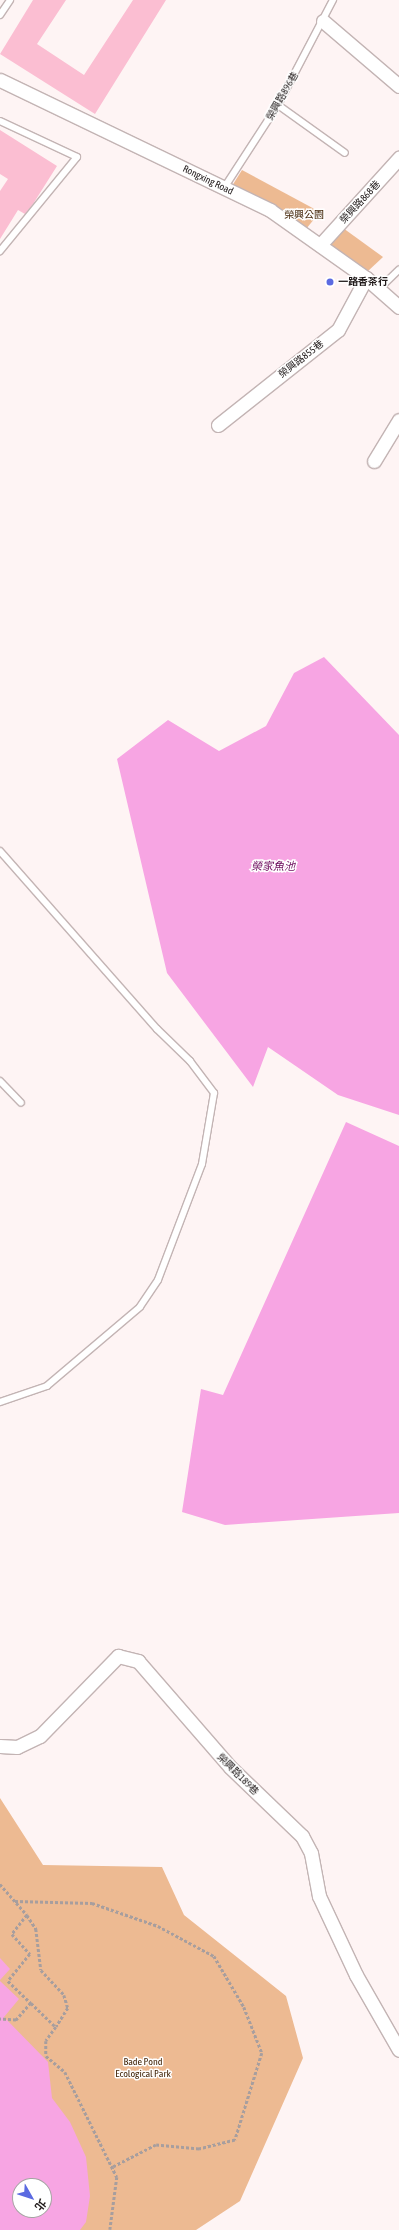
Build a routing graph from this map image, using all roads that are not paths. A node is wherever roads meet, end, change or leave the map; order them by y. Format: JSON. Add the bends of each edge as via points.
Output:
{"nodes":[{"id":1,"x":10,"y":0,"type":"edge"},
{"id":2,"x":333,"y":0,"type":"edge"},
{"id":3,"x":0,"y":15,"type":"edge"},
{"id":4,"x":323,"y":21,"type":"junction"},
{"id":5,"x":0,"y":80,"type":"edge"},
{"id":6,"x":399,"y":86,"type":"edge"},
{"id":7,"x":278,"y":105,"type":"junction"},
{"id":8,"x":0,"y":122,"type":"edge"},
{"id":9,"x":345,"y":153,"type":"dead end"},
{"id":10,"x":399,"y":158,"type":"edge"},
{"id":11,"x":224,"y":188,"type":"junction"},
{"id":12,"x":320,"y":245,"type":"junction"},
{"id":13,"x":0,"y":251,"type":"edge"},
{"id":14,"x":399,"y":270,"type":"edge"},
{"id":15,"x":366,"y":278,"type":"junction"},
{"id":16,"x":379,"y":289,"type":"junction"},
{"id":17,"x":399,"y":307,"type":"edge"},
{"id":18,"x":399,"y":420,"type":"edge"},
{"id":19,"x":218,"y":424,"type":"dead end"},
{"id":20,"x":374,"y":462,"type":"dead end"},
{"id":21,"x":0,"y":851,"type":"edge"},
{"id":22,"x":0,"y":1080,"type":"edge"},
{"id":23,"x":21,"y":1103,"type":"dead end"},
{"id":24,"x":0,"y":1402,"type":"edge"},
{"id":25,"x":0,"y":1746,"type":"edge"},
{"id":26,"x":399,"y":2050,"type":"edge"}],
"edges":[{"from":1,"to":3,"type":"lane"},
{"from":2,"to":4,"type":"lane","name":"榮興路896巷"},
{"from":4,"to":6,"type":"street"},
{"from":4,"to":7,"type":"lane","name":"榮興路896巷"},
{"from":5,"to":11,"type":"street","name":"Rongxing Road"},
{"from":7,"to":9,"type":"lane"},
{"from":7,"to":11,"type":"lane","name":"榮興路896巷"},
{"from":8,"to":13,"type":"lane","via":[[77,157]]},
{"from":10,"to":12,"type":"street","name":"榮興路868巷"},
{"from":11,"to":12,"type":"street","name":"Rongxing Road","via":[[270,210]]},
{"from":12,"to":15,"type":"street","name":"Rongxing Road"},
{"from":14,"to":16,"type":"lane"},
{"from":15,"to":16,"type":"street","name":"Rongxing Road"},
{"from":15,"to":19,"type":"street","name":"榮興路855巷","via":[[338,330]]},
{"from":16,"to":17,"type":"street","name":"Rongxing Road"},
{"from":18,"to":20,"type":"street"},
{"from":21,"to":24,"type":"lane","via":[[157,1029],[190,1061],[214,1093],[202,1164],[158,1280],[140,1307],[47,1386]]},
{"from":22,"to":23,"type":"lane"},
{"from":25,"to":26,"type":"street","name":"榮興路189巷","via":[[17,1747],[40,1736],[118,1656],[138,1661],[230,1767],[302,1836],[311,1853],[319,1896],[356,1975]]}]}
